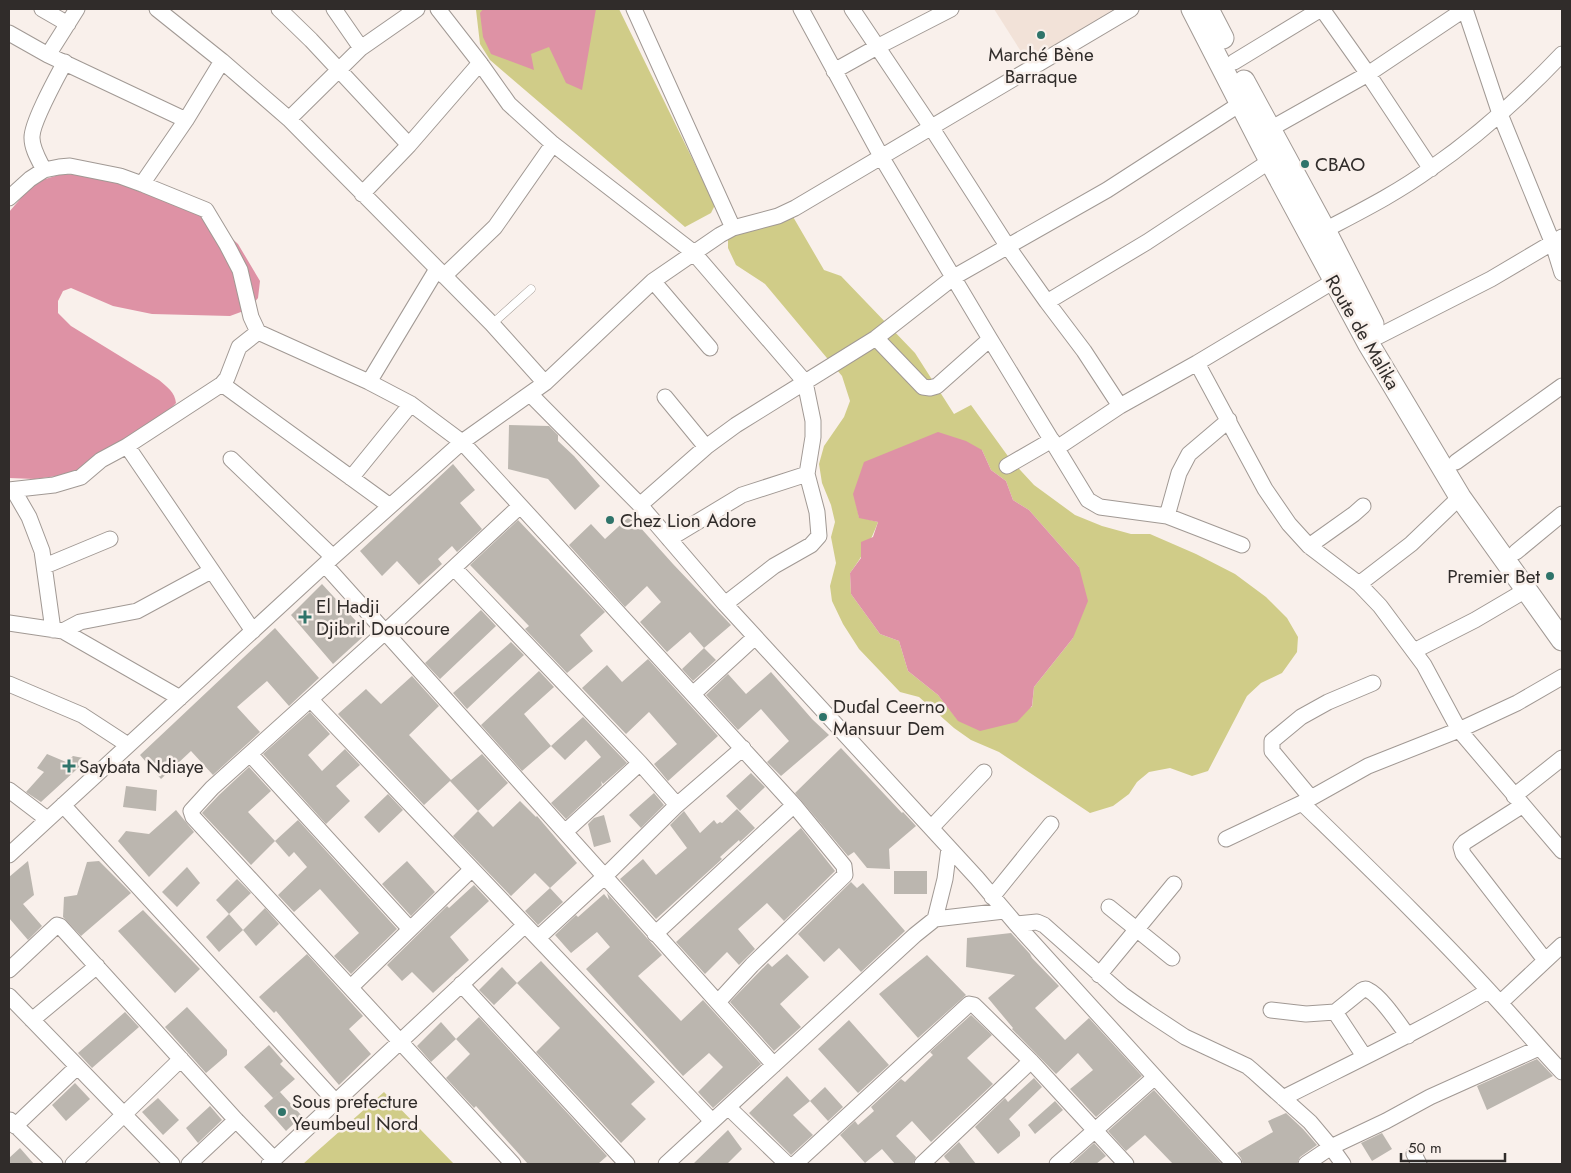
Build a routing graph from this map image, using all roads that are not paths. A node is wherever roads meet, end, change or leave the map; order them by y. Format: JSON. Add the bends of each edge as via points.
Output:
{"nodes":[{"id":1,"x":42,"y":9,"type":"edge"},
{"id":2,"x":77,"y":9,"type":"edge"},
{"id":3,"x":157,"y":9,"type":"edge"},
{"id":4,"x":279,"y":9,"type":"edge"},
{"id":5,"x":334,"y":9,"type":"edge"},
{"id":6,"x":417,"y":9,"type":"edge"},
{"id":7,"x":438,"y":9,"type":"edge"},
{"id":8,"x":634,"y":9,"type":"edge"},
{"id":9,"x":801,"y":9,"type":"edge"},
{"id":10,"x":852,"y":9,"type":"edge"},
{"id":11,"x":951,"y":9,"type":"edge"},
{"id":12,"x":1131,"y":9,"type":"edge"},
{"id":13,"x":1192,"y":9,"type":"edge"},
{"id":14,"x":1208,"y":9,"type":"edge"},
{"id":15,"x":1322,"y":9,"type":"edge"},
{"id":16,"x":1465,"y":9,"type":"edge"},
{"id":17,"x":68,"y":24,"type":"junction"},
{"id":18,"x":9,"y":33,"type":"edge"},
{"id":19,"x":877,"y":47,"type":"junction"},
{"id":20,"x":362,"y":48,"type":"junction"},
{"id":21,"x":1562,"y":54,"type":"edge"},
{"id":22,"x":48,"y":55,"type":"junction"},
{"id":23,"x":222,"y":61,"type":"junction"},
{"id":24,"x":65,"y":62,"type":"junction"},
{"id":25,"x":1234,"y":62,"type":"junction"},
{"id":26,"x":480,"y":63,"type":"junction"},
{"id":27,"x":339,"y":71,"type":"junction"},
{"id":28,"x":834,"y":72,"type":"junction"},
{"id":29,"x":1368,"y":74,"type":"junction"},
{"id":30,"x":1240,"y":104,"type":"junction"},
{"id":31,"x":1500,"y":114,"type":"junction"},
{"id":32,"x":186,"y":120,"type":"junction"},
{"id":33,"x":289,"y":120,"type":"junction"},
{"id":34,"x":931,"y":126,"type":"junction"},
{"id":35,"x":1270,"y":129,"type":"junction"},
{"id":36,"x":553,"y":144,"type":"junction"},
{"id":37,"x":409,"y":145,"type":"junction"},
{"id":38,"x":882,"y":158,"type":"junction"},
{"id":39,"x":1270,"y":161,"type":"junction"},
{"id":40,"x":1431,"y":169,"type":"junction"},
{"id":41,"x":44,"y":170,"type":"junction"},
{"id":42,"x":142,"y":184,"type":"junction"},
{"id":43,"x":362,"y":194,"type":"junction"},
{"id":44,"x":9,"y":198,"type":"edge"},
{"id":45,"x":733,"y":228,"type":"junction"},
{"id":46,"x":1325,"y":230,"type":"junction"},
{"id":47,"x":1558,"y":241,"type":"edge"},
{"id":48,"x":1008,"y":247,"type":"junction"},
{"id":49,"x":693,"y":252,"type":"junction"},
{"id":50,"x":441,"y":273,"type":"junction"},
{"id":51,"x":1562,"y":273,"type":"edge"},
{"id":52,"x":954,"y":277,"type":"junction"},
{"id":53,"x":653,"y":281,"type":"junction"},
{"id":54,"x":1334,"y":281,"type":"junction"},
{"id":55,"x":531,"y":289,"type":"dead end"},
{"id":56,"x":1047,"y":302,"type":"junction"},
{"id":57,"x":492,"y":324,"type":"junction"},
{"id":58,"x":258,"y":332,"type":"junction"},
{"id":59,"x":1380,"y":336,"type":"junction"},
{"id":60,"x":876,"y":338,"type":"junction"},
{"id":61,"x":990,"y":339,"type":"junction"},
{"id":62,"x":710,"y":348,"type":"dead end"},
{"id":63,"x":1198,"y":363,"type":"junction"},
{"id":64,"x":369,"y":382,"type":"junction"},
{"id":65,"x":805,"y":382,"type":"junction"},
{"id":66,"x":545,"y":383,"type":"junction"},
{"id":67,"x":222,"y":384,"type":"junction"},
{"id":68,"x":1562,"y":386,"type":"edge"},
{"id":69,"x":531,"y":395,"type":"junction"},
{"id":70,"x":665,"y":397,"type":"dead end"},
{"id":71,"x":411,"y":404,"type":"junction"},
{"id":72,"x":1120,"y":406,"type":"junction"},
{"id":73,"x":1228,"y":420,"type":"junction"},
{"id":74,"x":462,"y":442,"type":"junction"},
{"id":75,"x":1055,"y":444,"type":"junction"},
{"id":76,"x":127,"y":446,"type":"junction"},
{"id":77,"x":706,"y":447,"type":"junction"},
{"id":78,"x":231,"y":459,"type":"dead end"},
{"id":79,"x":1456,"y":462,"type":"junction"},
{"id":80,"x":1007,"y":466,"type":"dead end"},
{"id":81,"x":807,"y":474,"type":"junction"},
{"id":82,"x":351,"y":478,"type":"junction"},
{"id":83,"x":12,"y":491,"type":"edge"},
{"id":84,"x":1460,"y":497,"type":"junction"},
{"id":85,"x":640,"y":505,"type":"junction"},
{"id":86,"x":390,"y":506,"type":"junction"},
{"id":87,"x":520,"y":506,"type":"junction"},
{"id":88,"x":1363,"y":506,"type":"dead end"},
{"id":89,"x":1562,"y":514,"type":"edge"},
{"id":90,"x":1167,"y":516,"type":"junction"},
{"id":91,"x":110,"y":539,"type":"dead end"},
{"id":92,"x":669,"y":539,"type":"junction"},
{"id":93,"x":1242,"y":545,"type":"dead end"},
{"id":94,"x":1309,"y":546,"type":"junction"},
{"id":95,"x":1516,"y":552,"type":"junction"},
{"id":96,"x":329,"y":561,"type":"junction"},
{"id":97,"x":45,"y":566,"type":"junction"},
{"id":98,"x":454,"y":568,"type":"junction"},
{"id":99,"x":211,"y":571,"type":"junction"},
{"id":100,"x":1358,"y":584,"type":"junction"},
{"id":101,"x":1526,"y":590,"type":"junction"},
{"id":102,"x":726,"y":604,"type":"junction"},
{"id":103,"x":1562,"y":615,"type":"edge"},
{"id":104,"x":9,"y":623,"type":"edge"},
{"id":105,"x":58,"y":631,"type":"junction"},
{"id":106,"x":253,"y":631,"type":"junction"},
{"id":107,"x":385,"y":632,"type":"junction"},
{"id":108,"x":755,"y":637,"type":"junction"},
{"id":109,"x":1562,"y":640,"type":"edge"},
{"id":110,"x":1414,"y":651,"type":"junction"},
{"id":111,"x":1562,"y":677,"type":"edge"},
{"id":112,"x":1372,"y":683,"type":"dead end"},
{"id":113,"x":9,"y":684,"type":"edge"},
{"id":114,"x":693,"y":694,"type":"junction"},
{"id":115,"x":180,"y":698,"type":"junction"},
{"id":116,"x":311,"y":700,"type":"junction"},
{"id":117,"x":1458,"y":730,"type":"junction"},
{"id":118,"x":128,"y":745,"type":"junction"},
{"id":119,"x":743,"y":748,"type":"junction"},
{"id":120,"x":250,"y":754,"type":"junction"},
{"id":121,"x":1562,"y":758,"type":"edge"},
{"id":122,"x":640,"y":763,"type":"junction"},
{"id":123,"x":984,"y":772,"type":"dead end"},
{"id":124,"x":9,"y":790,"type":"edge"},
{"id":125,"x":1519,"y":800,"type":"junction"},
{"id":126,"x":1307,"y":801,"type":"junction"},
{"id":127,"x":63,"y":805,"type":"junction"},
{"id":128,"x":677,"y":805,"type":"junction"},
{"id":129,"x":794,"y":805,"type":"junction"},
{"id":130,"x":48,"y":820,"type":"junction"},
{"id":131,"x":1051,"y":824,"type":"dead end"},
{"id":132,"x":931,"y":828,"type":"junction"},
{"id":133,"x":565,"y":832,"type":"junction"},
{"id":134,"x":1226,"y":839,"type":"dead end"},
{"id":135,"x":949,"y":848,"type":"junction"},
{"id":136,"x":1562,"y":851,"type":"edge"},
{"id":137,"x":9,"y":855,"type":"edge"},
{"id":138,"x":472,"y":869,"type":"junction"},
{"id":139,"x":604,"y":877,"type":"junction"},
{"id":140,"x":1174,"y":884,"type":"dead end"},
{"id":141,"x":992,"y":896,"type":"junction"},
{"id":142,"x":1109,"y":907,"type":"dead end"},
{"id":143,"x":1004,"y":911,"type":"junction"},
{"id":144,"x":935,"y":919,"type":"junction"},
{"id":145,"x":1016,"y":924,"type":"junction"},
{"id":146,"x":525,"y":925,"type":"junction"},
{"id":147,"x":410,"y":929,"type":"junction"},
{"id":148,"x":1136,"y":929,"type":"junction"},
{"id":149,"x":655,"y":934,"type":"junction"},
{"id":150,"x":538,"y":938,"type":"junction"},
{"id":151,"x":1562,"y":945,"type":"edge"},
{"id":152,"x":1172,"y":958,"type":"dead end"},
{"id":153,"x":1545,"y":960,"type":"junction"},
{"id":154,"x":97,"y":966,"type":"junction"},
{"id":155,"x":9,"y":970,"type":"edge"},
{"id":156,"x":1100,"y":975,"type":"junction"},
{"id":157,"x":461,"y":984,"type":"junction"},
{"id":158,"x":351,"y":986,"type":"junction"},
{"id":159,"x":1488,"y":991,"type":"junction"},
{"id":160,"x":9,"y":996,"type":"edge"},
{"id":161,"x":718,"y":1002,"type":"junction"},
{"id":162,"x":1500,"y":1003,"type":"junction"},
{"id":163,"x":1271,"y":1010,"type":"dead end"},
{"id":164,"x":1335,"y":1012,"type":"junction"},
{"id":165,"x":32,"y":1020,"type":"junction"},
{"id":166,"x":1408,"y":1036,"type":"junction"},
{"id":167,"x":400,"y":1041,"type":"junction"},
{"id":168,"x":1539,"y":1048,"type":"junction"},
{"id":169,"x":1364,"y":1056,"type":"junction"},
{"id":170,"x":181,"y":1059,"type":"junction"},
{"id":171,"x":1031,"y":1061,"type":"junction"},
{"id":172,"x":774,"y":1065,"type":"junction"},
{"id":173,"x":78,"y":1067,"type":"junction"},
{"id":174,"x":1562,"y":1072,"type":"edge"},
{"id":175,"x":1155,"y":1077,"type":"junction"},
{"id":176,"x":1283,"y":1098,"type":"junction"},
{"id":177,"x":335,"y":1101,"type":"junction"},
{"id":178,"x":728,"y":1107,"type":"junction"},
{"id":179,"x":124,"y":1114,"type":"junction"},
{"id":180,"x":236,"y":1120,"type":"junction"},
{"id":181,"x":712,"y":1121,"type":"junction"},
{"id":182,"x":12,"y":1122,"type":"edge"},
{"id":183,"x":1094,"y":1131,"type":"junction"},
{"id":184,"x":1331,"y":1147,"type":"junction"},
{"id":185,"x":271,"y":1162,"type":"edge"},
{"id":186,"x":55,"y":1164,"type":"edge"},
{"id":187,"x":73,"y":1164,"type":"edge"},
{"id":188,"x":172,"y":1164,"type":"edge"},
{"id":189,"x":189,"y":1164,"type":"edge"},
{"id":190,"x":513,"y":1164,"type":"edge"},
{"id":191,"x":626,"y":1164,"type":"edge"},
{"id":192,"x":666,"y":1164,"type":"edge"},
{"id":193,"x":786,"y":1164,"type":"edge"},
{"id":194,"x":795,"y":1164,"type":"edge"},
{"id":195,"x":922,"y":1164,"type":"edge"},
{"id":196,"x":1057,"y":1164,"type":"edge"},
{"id":197,"x":1126,"y":1164,"type":"edge"},
{"id":198,"x":1234,"y":1164,"type":"edge"},
{"id":199,"x":1306,"y":1164,"type":"edge"},
{"id":200,"x":1343,"y":1164,"type":"edge"}],
"edges":[{"from":1,"to":17,"type":"street"},
{"from":2,"to":17,"type":"street"},
{"from":3,"to":23,"type":"street"},
{"from":4,"to":27,"type":"street"},
{"from":5,"to":20,"type":"street"},
{"from":6,"to":20,"type":"street"},
{"from":7,"to":26,"type":"street"},
{"from":8,"to":45,"type":"street"},
{"from":9,"to":28,"type":"street"},
{"from":10,"to":19,"type":"street"},
{"from":11,"to":19,"type":"street"},
{"from":12,"to":34,"type":"street"},
{"from":13,"to":30,"type":"main road","name":"Route de Malika"},
{"from":14,"to":25,"type":"main road","name":"Route de Malika"},
{"from":15,"to":25,"type":"street"},
{"from":15,"to":29,"type":"street"},
{"from":16,"to":29,"type":"street"},
{"from":16,"to":31,"type":"street"},
{"from":17,"to":22,"type":"street"},
{"from":18,"to":22,"type":"street"},
{"from":19,"to":28,"type":"street"},
{"from":19,"to":34,"type":"street"},
{"from":20,"to":27,"type":"street"},
{"from":21,"to":31,"type":"street"},
{"from":22,"to":24,"type":"street"},
{"from":23,"to":32,"type":"street"},
{"from":23,"to":33,"type":"street"},
{"from":24,"to":32,"type":"street"},
{"from":24,"to":41,"type":"street","via":[[32,136],[33,147]]},
{"from":25,"to":35,"type":"main road","name":"Route de Malika"},
{"from":26,"to":36,"type":"street","via":[[509,104]]},
{"from":26,"to":37,"type":"street"},
{"from":27,"to":33,"type":"street"},
{"from":27,"to":37,"type":"street"},
{"from":28,"to":38,"type":"street"},
{"from":29,"to":35,"type":"street"},
{"from":29,"to":40,"type":"street"},
{"from":30,"to":39,"type":"main road","name":"Route de Malika"},
{"from":30,"to":48,"type":"street","via":[[1107,190]]},
{"from":31,"to":40,"type":"street"},
{"from":31,"to":47,"type":"street"},
{"from":32,"to":42,"type":"street"},
{"from":33,"to":43,"type":"street"},
{"from":34,"to":38,"type":"street"},
{"from":34,"to":48,"type":"street"},
{"from":35,"to":46,"type":"main road","name":"Route de Malika"},
{"from":36,"to":49,"type":"street"},
{"from":36,"to":50,"type":"street","via":[[495,227]]},
{"from":37,"to":43,"type":"street"},
{"from":38,"to":45,"type":"street","via":[[778,216]]},
{"from":38,"to":52,"type":"street"},
{"from":39,"to":54,"type":"main road","name":"Route de Malika"},
{"from":39,"to":56,"type":"street","via":[[1147,242]]},
{"from":40,"to":46,"type":"street","via":[[1390,196]]},
{"from":41,"to":42,"type":"street","via":[[70,166],[109,173]]},
{"from":41,"to":44,"type":"street"},
{"from":42,"to":58,"type":"street","via":[[206,210],[240,270]]},
{"from":43,"to":50,"type":"street"},
{"from":45,"to":49,"type":"street"},
{"from":46,"to":59,"type":"main road","name":"Route de Malika"},
{"from":47,"to":51,"type":"street"},
{"from":47,"to":59,"type":"street"},
{"from":48,"to":52,"type":"street"},
{"from":48,"to":56,"type":"street"},
{"from":49,"to":53,"type":"street"},
{"from":49,"to":65,"type":"street"},
{"from":50,"to":57,"type":"street"},
{"from":50,"to":64,"type":"street"},
{"from":52,"to":60,"type":"street"},
{"from":52,"to":61,"type":"street"},
{"from":53,"to":62,"type":"street"},
{"from":53,"to":66,"type":"street"},
{"from":54,"to":63,"type":"street"},
{"from":54,"to":84,"type":"main road","name":"Route de Malika"},
{"from":55,"to":57,"type":"lane"},
{"from":56,"to":72,"type":"street"},
{"from":57,"to":66,"type":"street"},
{"from":58,"to":64,"type":"street"},
{"from":58,"to":67,"type":"street","via":[[239,346]]},
{"from":59,"to":79,"type":"main road","name":"Route de Malika"},
{"from":60,"to":61,"type":"street","via":[[923,387],[930,388],[937,386]]},
{"from":60,"to":65,"type":"street"},
{"from":61,"to":75,"type":"street"},
{"from":63,"to":72,"type":"street"},
{"from":63,"to":73,"type":"street"},
{"from":64,"to":71,"type":"street"},
{"from":65,"to":77,"type":"street"},
{"from":65,"to":81,"type":"street","via":[[814,421]]},
{"from":66,"to":69,"type":"street"},
{"from":67,"to":76,"type":"street"},
{"from":67,"to":82,"type":"street"},
{"from":68,"to":79,"type":"street"},
{"from":69,"to":74,"type":"street"},
{"from":69,"to":85,"type":"street"},
{"from":70,"to":77,"type":"street"},
{"from":71,"to":74,"type":"street"},
{"from":71,"to":82,"type":"street"},
{"from":72,"to":75,"type":"street"},
{"from":73,"to":90,"type":"street","via":[[1190,454],[1179,473]]},
{"from":73,"to":94,"type":"street","via":[[1266,489],[1289,524]]},
{"from":74,"to":86,"type":"street"},
{"from":74,"to":87,"type":"street"},
{"from":75,"to":80,"type":"street"},
{"from":75,"to":90,"type":"street","via":[[1088,500],[1094,504]]},
{"from":76,"to":83,"type":"street","via":[[101,460],[81,477]]},
{"from":76,"to":99,"type":"street"},
{"from":77,"to":85,"type":"street"},
{"from":78,"to":96,"type":"street"},
{"from":79,"to":95,"type":"main road","name":"Route de Malika"},
{"from":81,"to":92,"type":"street","via":[[742,495]]},
{"from":81,"to":102,"type":"street","via":[[817,512],[818,536],[811,545],[774,566]]},
{"from":82,"to":86,"type":"street"},
{"from":83,"to":97,"type":"street","via":[[29,517]]},
{"from":84,"to":100,"type":"street","via":[[1411,544]]},
{"from":84,"to":101,"type":"main road","name":"Route de Malika"},
{"from":85,"to":92,"type":"street"},
{"from":86,"to":96,"type":"street"},
{"from":87,"to":98,"type":"street"},
{"from":87,"to":114,"type":"street"},
{"from":88,"to":94,"type":"street"},
{"from":89,"to":95,"type":"street"},
{"from":90,"to":93,"type":"street"},
{"from":91,"to":97,"type":"street"},
{"from":92,"to":102,"type":"street"},
{"from":94,"to":100,"type":"street"},
{"from":95,"to":103,"type":"main road","name":"Route de Malika"},
{"from":96,"to":106,"type":"street"},
{"from":96,"to":107,"type":"street"},
{"from":97,"to":105,"type":"street"},
{"from":98,"to":107,"type":"street"},
{"from":98,"to":122,"type":"street"},
{"from":99,"to":105,"type":"street","via":[[137,611],[80,622]]},
{"from":99,"to":106,"type":"street"},
{"from":100,"to":110,"type":"street","via":[[1380,606]]},
{"from":101,"to":109,"type":"main road","name":"Route de Malika"},
{"from":101,"to":110,"type":"street"},
{"from":102,"to":108,"type":"street"},
{"from":104,"to":105,"type":"street"},
{"from":105,"to":115,"type":"street"},
{"from":106,"to":115,"type":"street"},
{"from":107,"to":116,"type":"street"},
{"from":107,"to":133,"type":"street"},
{"from":108,"to":114,"type":"street"},
{"from":108,"to":132,"type":"street"},
{"from":110,"to":117,"type":"street"},
{"from":111,"to":117,"type":"street","via":[[1517,703]]},
{"from":112,"to":126,"type":"street","via":[[1301,717],[1272,741],[1272,751]]},
{"from":113,"to":118,"type":"street","via":[[82,715]]},
{"from":114,"to":119,"type":"street"},
{"from":115,"to":118,"type":"street"},
{"from":116,"to":120,"type":"street"},
{"from":116,"to":138,"type":"street"},
{"from":117,"to":125,"type":"street"},
{"from":117,"to":126,"type":"street","via":[[1374,763]]},
{"from":118,"to":127,"type":"street"},
{"from":119,"to":128,"type":"street"},
{"from":119,"to":129,"type":"street"},
{"from":120,"to":147,"type":"street"},
{"from":120,"to":158,"type":"street","via":[[212,788],[192,809],[192,814]]},
{"from":121,"to":125,"type":"street"},
{"from":122,"to":128,"type":"street"},
{"from":122,"to":133,"type":"street"},
{"from":123,"to":132,"type":"street"},
{"from":124,"to":130,"type":"street"},
{"from":125,"to":136,"type":"street"},
{"from":125,"to":153,"type":"street","via":[[1461,847],[1463,854]]},
{"from":126,"to":134,"type":"street"},
{"from":126,"to":159,"type":"street"},
{"from":127,"to":130,"type":"street"},
{"from":127,"to":177,"type":"street"},
{"from":128,"to":139,"type":"street"},
{"from":129,"to":149,"type":"street"},
{"from":129,"to":161,"type":"street","via":[[844,866],[845,875]]},
{"from":130,"to":137,"type":"street"},
{"from":131,"to":141,"type":"street"},
{"from":132,"to":135,"type":"street"},
{"from":133,"to":139,"type":"street"},
{"from":135,"to":141,"type":"street"},
{"from":135,"to":144,"type":"street"},
{"from":138,"to":146,"type":"street"},
{"from":138,"to":147,"type":"street"},
{"from":139,"to":149,"type":"street"},
{"from":139,"to":150,"type":"street"},
{"from":140,"to":148,"type":"street"},
{"from":141,"to":143,"type":"street"},
{"from":142,"to":148,"type":"street"},
{"from":143,"to":144,"type":"street"},
{"from":143,"to":145,"type":"street"},
{"from":144,"to":172,"type":"street"},
{"from":145,"to":156,"type":"street","via":[[1037,922],[1044,925]]},
{"from":145,"to":175,"type":"street"},
{"from":146,"to":150,"type":"street"},
{"from":146,"to":157,"type":"street"},
{"from":147,"to":158,"type":"street"},
{"from":148,"to":152,"type":"street"},
{"from":148,"to":156,"type":"street"},
{"from":149,"to":161,"type":"street"},
{"from":150,"to":181,"type":"street"},
{"from":151,"to":153,"type":"street"},
{"from":153,"to":162,"type":"street"},
{"from":154,"to":155,"type":"street","via":[[57,925]]},
{"from":154,"to":165,"type":"street"},
{"from":154,"to":170,"type":"street"},
{"from":156,"to":176,"type":"street","via":[[1123,996],[1168,1027],[1247,1066]]},
{"from":157,"to":167,"type":"street"},
{"from":157,"to":191,"type":"street"},
{"from":158,"to":167,"type":"street"},
{"from":159,"to":162,"type":"street"},
{"from":159,"to":166,"type":"street"},
{"from":160,"to":165,"type":"street"},
{"from":161,"to":172,"type":"street"},
{"from":162,"to":168,"type":"street"},
{"from":163,"to":164,"type":"street","via":[[1306,1014]]},
{"from":164,"to":166,"type":"street","via":[[1364,989],[1369,990],[1386,1006]]},
{"from":164,"to":169,"type":"street"},
{"from":165,"to":173,"type":"street"},
{"from":166,"to":169,"type":"street"},
{"from":167,"to":177,"type":"street"},
{"from":167,"to":190,"type":"street"},
{"from":168,"to":174,"type":"street"},
{"from":168,"to":184,"type":"street","via":[[1430,1097]]},
{"from":169,"to":176,"type":"street"},
{"from":170,"to":179,"type":"street"},
{"from":170,"to":180,"type":"street"},
{"from":171,"to":183,"type":"street"},
{"from":171,"to":194,"type":"street","via":[[974,1005],[969,1004]]},
{"from":171,"to":195,"type":"street"},
{"from":172,"to":178,"type":"street"},
{"from":173,"to":179,"type":"street"},
{"from":173,"to":182,"type":"street"},
{"from":175,"to":183,"type":"street"},
{"from":175,"to":198,"type":"street"},
{"from":176,"to":184,"type":"street"},
{"from":177,"to":185,"type":"street"},
{"from":178,"to":181,"type":"street"},
{"from":178,"to":193,"type":"street"},
{"from":179,"to":187,"type":"street"},
{"from":179,"to":188,"type":"street"},
{"from":180,"to":185,"type":"street"},
{"from":180,"to":189,"type":"street"},
{"from":181,"to":192,"type":"street"},
{"from":182,"to":186,"type":"street"},
{"from":183,"to":196,"type":"street"},
{"from":183,"to":197,"type":"street"},
{"from":184,"to":199,"type":"street"},
{"from":184,"to":200,"type":"street"}]}
